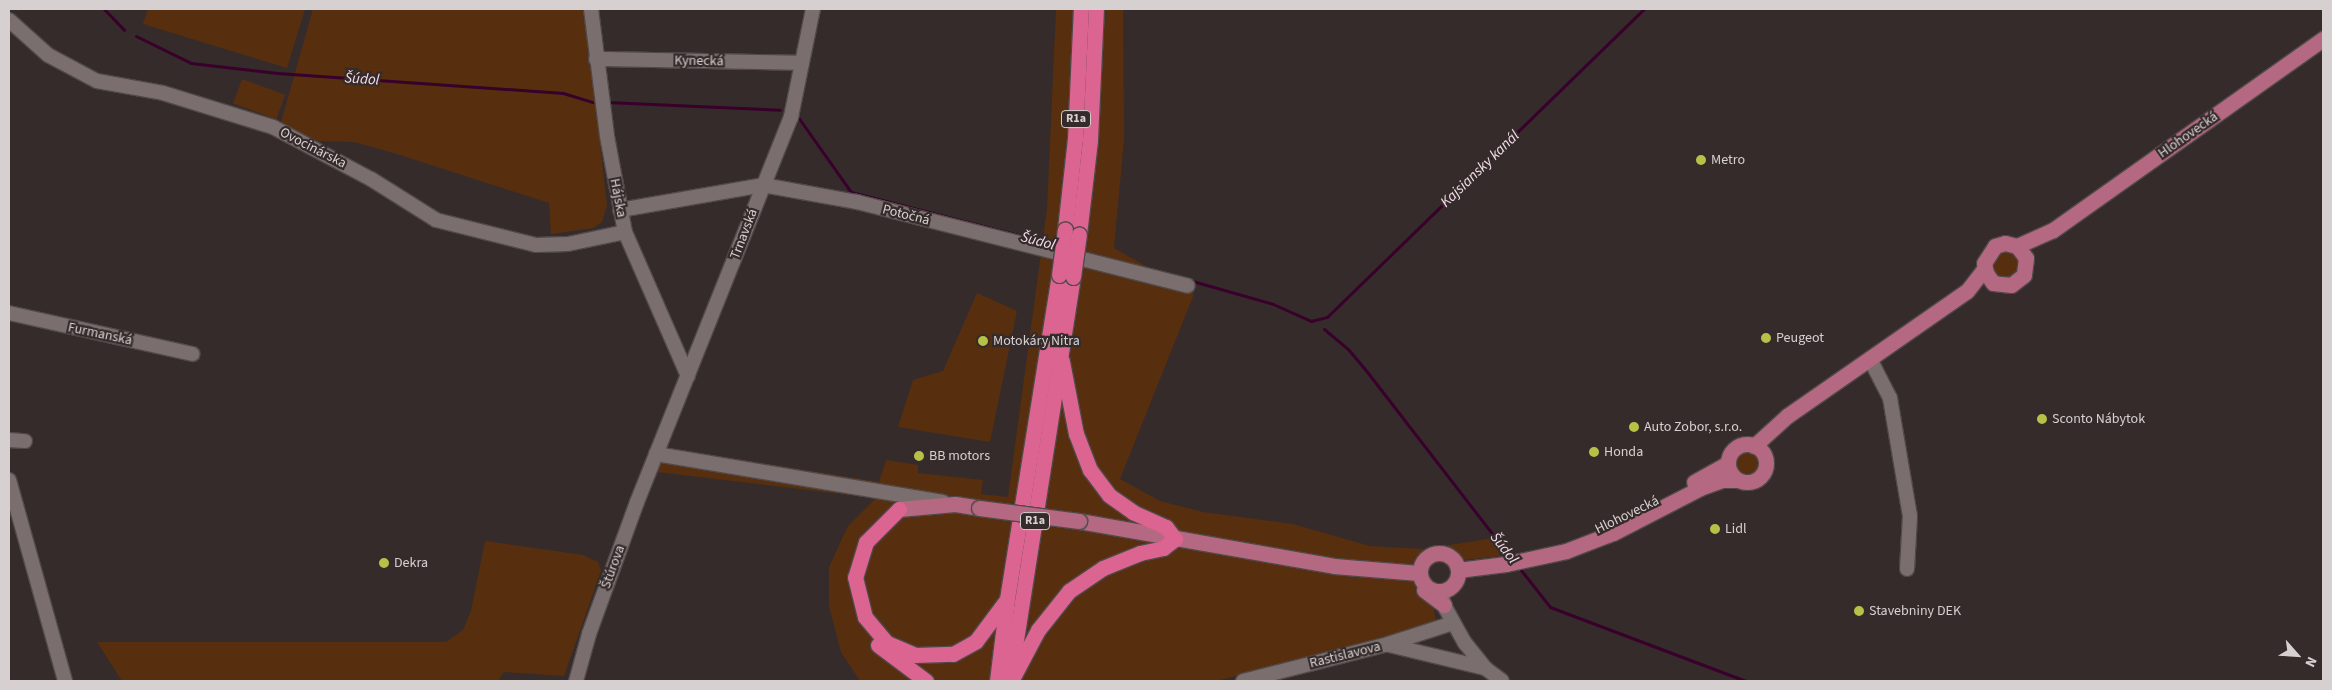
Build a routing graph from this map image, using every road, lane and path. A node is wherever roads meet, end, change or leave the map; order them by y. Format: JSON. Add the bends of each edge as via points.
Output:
{"nodes":[{"id":1,"x":590,"y":9,"type":"edge"},
{"id":2,"x":813,"y":9,"type":"edge"},
{"id":3,"x":1081,"y":9,"type":"edge"},
{"id":4,"x":1096,"y":9,"type":"edge"},
{"id":5,"x":9,"y":20,"type":"edge"},
{"id":6,"x":2323,"y":39,"type":"edge"},
{"id":7,"x":596,"y":59,"type":"junction"},
{"id":8,"x":802,"y":63,"type":"junction"},
{"id":9,"x":763,"y":185,"type":"junction"},
{"id":10,"x":620,"y":210,"type":"junction"},
{"id":11,"x":2053,"y":230,"type":"junction"},
{"id":12,"x":625,"y":232,"type":"junction"},
{"id":13,"x":1072,"y":232,"type":"junction"},
{"id":14,"x":2017,"y":246,"type":"junction"},
{"id":15,"x":2027,"y":264,"type":"junction"},
{"id":16,"x":1984,"y":268,"type":"junction"},
{"id":17,"x":1066,"y":276,"type":"junction"},
{"id":18,"x":1993,"y":282,"type":"junction"},
{"id":19,"x":1188,"y":286,"type":"dead end"},
{"id":20,"x":1966,"y":291,"type":"junction"},
{"id":21,"x":9,"y":313,"type":"edge"},
{"id":22,"x":192,"y":354,"type":"dead end"},
{"id":23,"x":1870,"y":359,"type":"junction"},
{"id":24,"x":1062,"y":361,"type":"junction"},
{"id":25,"x":688,"y":376,"type":"junction"},
{"id":26,"x":9,"y":440,"type":"edge"},
{"id":27,"x":25,"y":441,"type":"dead end"},
{"id":28,"x":1759,"y":450,"type":"junction"},
{"id":29,"x":656,"y":454,"type":"junction"},
{"id":30,"x":1728,"y":463,"type":"junction"},
{"id":31,"x":9,"y":480,"type":"edge"},
{"id":32,"x":1737,"y":480,"type":"junction"},
{"id":33,"x":892,"y":493,"type":"junction"},
{"id":34,"x":955,"y":504,"type":"junction"},
{"id":35,"x":899,"y":509,"type":"junction"},
{"id":36,"x":1175,"y":539,"type":"junction"},
{"id":37,"x":1522,"y":560,"type":"junction"},
{"id":38,"x":1907,"y":569,"type":"dead end"},
{"id":39,"x":1458,"y":570,"type":"junction"},
{"id":40,"x":1398,"y":572,"type":"junction"},
{"id":41,"x":1419,"y":573,"type":"junction"},
{"id":42,"x":1442,"y":598,"type":"junction"},
{"id":43,"x":1007,"y":599,"type":"junction"},
{"id":44,"x":1453,"y":623,"type":"junction"},
{"id":45,"x":1388,"y":644,"type":"junction"},
{"id":46,"x":1485,"y":668,"type":"junction"},
{"id":47,"x":65,"y":681,"type":"edge"},
{"id":48,"x":576,"y":681,"type":"edge"},
{"id":49,"x":926,"y":681,"type":"edge"},
{"id":50,"x":997,"y":681,"type":"edge"},
{"id":51,"x":1010,"y":681,"type":"edge"},
{"id":52,"x":1243,"y":681,"type":"edge"},
{"id":53,"x":1502,"y":681,"type":"edge"}],
"edges":[{"from":1,"to":7,"type":"street","name":"Hájska"},
{"from":2,"to":8,"type":"street","name":"Trnavská"},
{"from":3,"to":13,"type":"highway","number":"R1a"},
{"from":4,"to":13,"type":"highway","number":"R1a","via":[[1090,140]]},
{"from":5,"to":12,"type":"street","name":"Ovocinárska","via":[[35,46],[97,81],[162,93],[273,127],[371,178],[436,220],[536,245],[578,242]]},
{"from":6,"to":11,"type":"main road","name":"Hlohovecká"},
{"from":7,"to":8,"type":"street","name":"Kynecká"},
{"from":7,"to":10,"type":"street","name":"Hájska"},
{"from":8,"to":9,"type":"street","name":"Trnavská","via":[[791,117]]},
{"from":9,"to":10,"type":"street","name":"Potočná"},
{"from":9,"to":19,"type":"street","name":"Potočná","via":[[857,202]]},
{"from":9,"to":25,"type":"street","name":"Trnavská"},
{"from":10,"to":12,"type":"street","name":"Hájska"},
{"from":11,"to":14,"type":"main road","name":"Hlohovecká"},
{"from":11,"to":15,"type":"main road","name":"Hlohovecká"},
{"from":12,"to":25,"type":"street","name":"Hájska"},
{"from":13,"to":17,"type":"highway","number":"R1a","bridge":true},
{"from":14,"to":15,"type":"main road"},
{"from":14,"to":16,"type":"main road","name":"Hlohovecká","via":[[2005,243],[1995,246],[1985,258]]},
{"from":15,"to":18,"type":"main road","name":"Hlohovecká","via":[[2024,275],[2016,283],[2005,286]]},
{"from":16,"to":18,"type":"main road"},
{"from":16,"to":20,"type":"main road","name":"Hlohovecká"},
{"from":17,"to":24,"type":"highway","number":"R1a"},
{"from":17,"to":43,"type":"highway","number":"R1a"},
{"from":18,"to":20,"type":"main road","name":"Hlohovecká"},
{"from":20,"to":23,"type":"main road","name":"Hlohovecká"},
{"from":21,"to":22,"type":"street","name":"Furmanská"},
{"from":23,"to":28,"type":"main road","name":"Hlohovecká","via":[[1787,416]]},
{"from":23,"to":38,"type":"street","via":[[1890,398],[1910,516]]},
{"from":24,"to":36,"type":"highway","via":[[1076,434],[1090,470],[1115,499],[1133,512],[1166,527]]},
{"from":24,"to":51,"type":"highway","number":"R1a"},
{"from":25,"to":29,"type":"street","name":"Trnavská"},
{"from":26,"to":27,"type":"street"},
{"from":28,"to":30,"type":"main road","via":[[1737,447]]},
{"from":28,"to":32,"type":"main road","via":[[1766,466],[1762,475],[1748,482]]},
{"from":29,"to":33,"type":"street"},
{"from":29,"to":48,"type":"street","name":"Štúrova","via":[[598,607]]},
{"from":30,"to":32,"type":"main road"},
{"from":30,"to":37,"type":"main road","name":"Hlohovecká","via":[[1618,520]]},
{"from":31,"to":47,"type":"street"},
{"from":32,"to":37,"type":"main road","name":"Hlohovecká","via":[[1722,480],[1700,488],[1650,515],[1566,551]]},
{"from":33,"to":34,"type":"street"},
{"from":33,"to":35,"type":"street"},
{"from":34,"to":35,"type":"main road"},
{"from":34,"to":36,"type":"main road","bridge":true,"via":[[1079,521]]},
{"from":35,"to":43,"type":"highway","via":[[866,542],[855,577],[865,617],[887,643],[915,655],[953,654],[976,641]]},
{"from":35,"to":49,"type":"highway","via":[[882,516],[860,539],[850,564],[850,591],[856,614],[871,639]]},
{"from":36,"to":40,"type":"main road","via":[[1334,566]]},
{"from":36,"to":51,"type":"highway","via":[[1163,548],[1133,555],[1103,568],[1068,591],[1038,630]]},
{"from":37,"to":39,"type":"main road"},
{"from":39,"to":41,"type":"main road","via":[[1452,557],[1436,552],[1423,560]]},
{"from":39,"to":42,"type":"main road","via":[[1454,583]]},
{"from":40,"to":41,"type":"main road"},
{"from":40,"to":42,"type":"main road"},
{"from":41,"to":42,"type":"main road","via":[[1426,587]]},
{"from":42,"to":44,"type":"street"},
{"from":43,"to":50,"type":"highway","number":"R1a"},
{"from":44,"to":45,"type":"street","name":"Rastislavova"},
{"from":44,"to":46,"type":"street"},
{"from":45,"to":46,"type":"street","name":"Rastislavova"},
{"from":45,"to":52,"type":"street","name":"Rastislavova"},
{"from":46,"to":53,"type":"street"}]}
